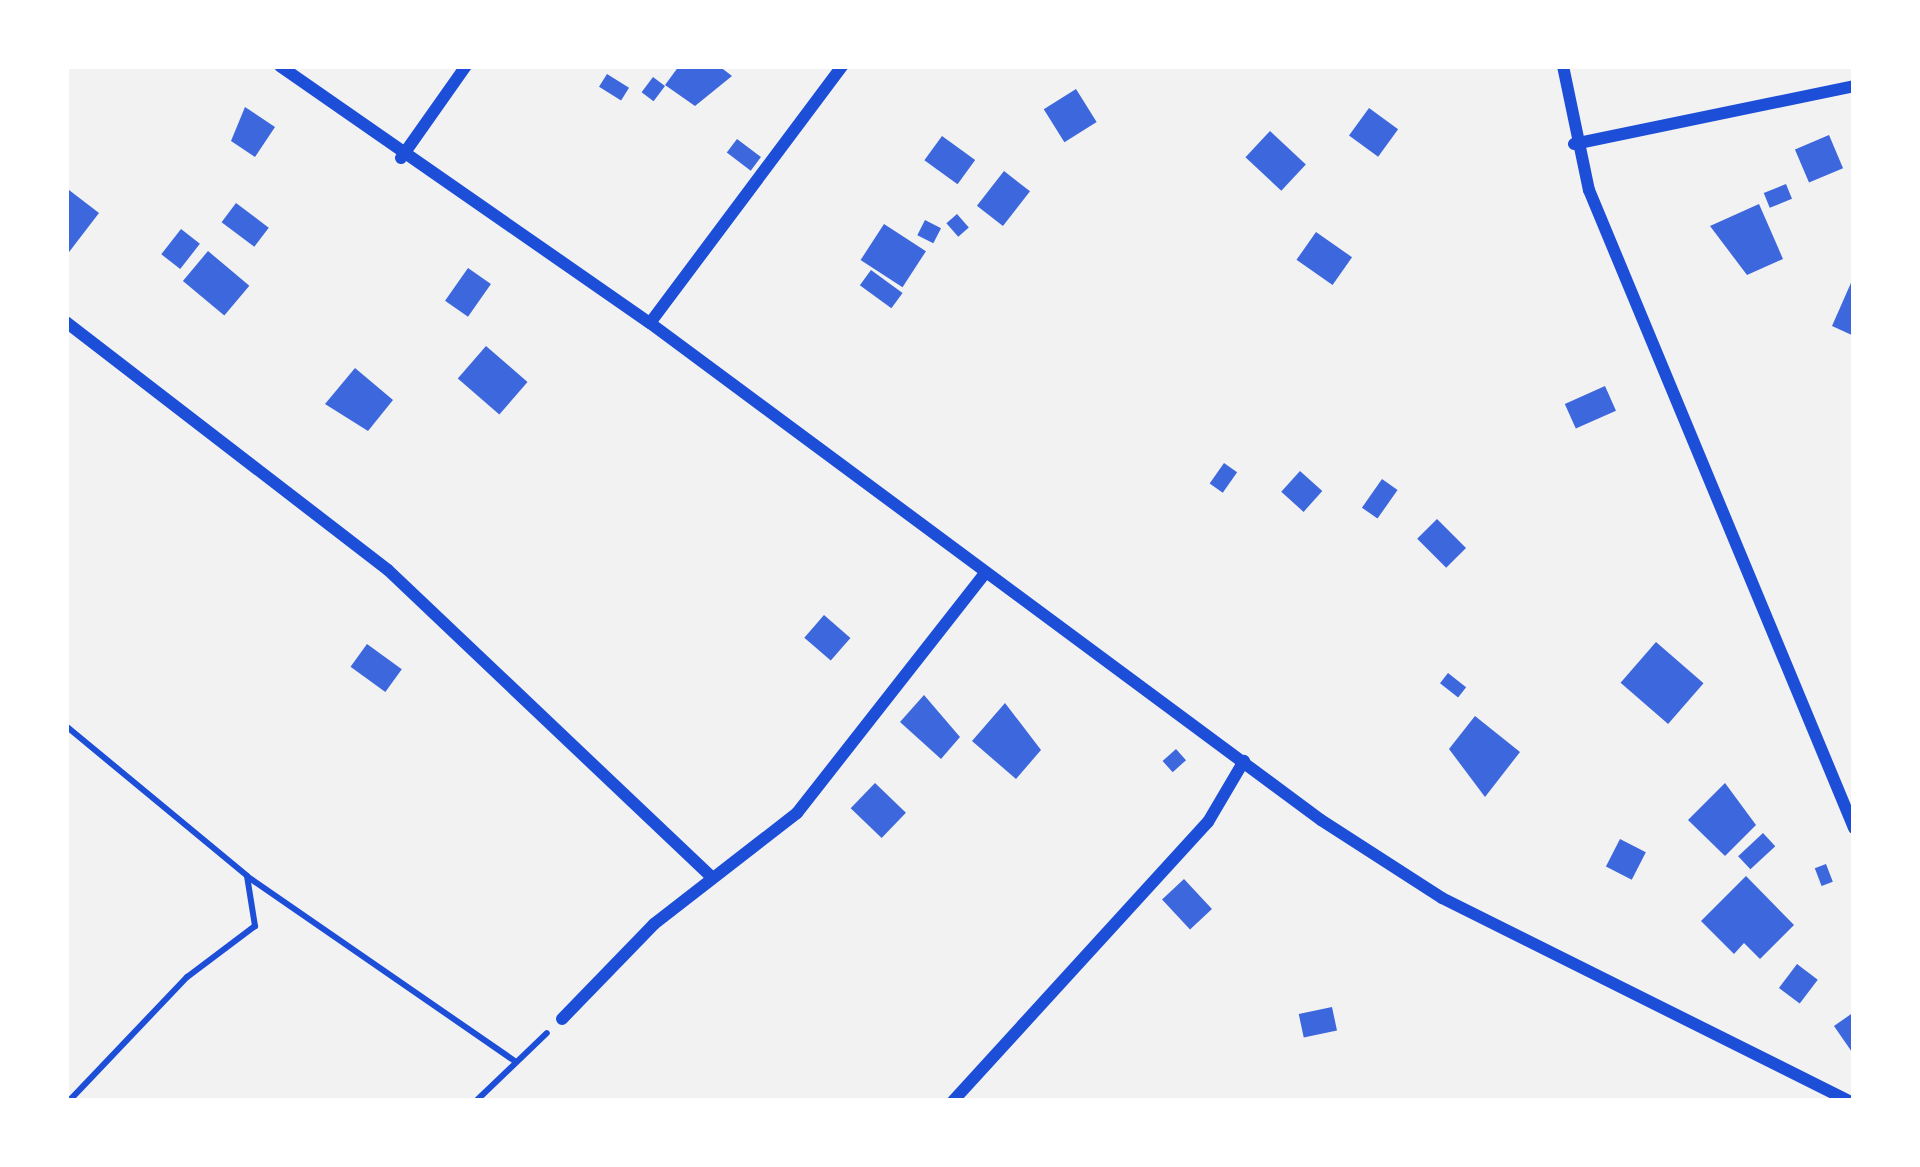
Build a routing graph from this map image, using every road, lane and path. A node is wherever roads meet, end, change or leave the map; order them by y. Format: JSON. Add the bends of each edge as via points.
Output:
{"nodes":[{"id":1,"x":280,"y":66,"type":"edge"},
{"id":2,"x":466,"y":66,"type":"edge"},
{"id":3,"x":842,"y":66,"type":"edge"},
{"id":4,"x":1563,"y":66,"type":"edge"},
{"id":5,"x":1854,"y":86,"type":"edge"},
{"id":6,"x":1574,"y":144,"type":"junction"},
{"id":7,"x":401,"y":158,"type":"junction"},
{"id":8,"x":66,"y":322,"type":"edge"},
{"id":9,"x":650,"y":323,"type":"junction"},
{"id":10,"x":985,"y":573,"type":"junction"},
{"id":11,"x":66,"y":726,"type":"edge"},
{"id":12,"x":1244,"y":761,"type":"junction"},
{"id":13,"x":1854,"y":828,"type":"edge"},
{"id":14,"x":248,"y":876,"type":"junction"},
{"id":15,"x":712,"y":878,"type":"junction"},
{"id":16,"x":562,"y":1018,"type":"joint"},
{"id":17,"x":516,"y":1062,"type":"junction"},
{"id":18,"x":69,"y":1101,"type":"edge"},
{"id":19,"x":476,"y":1101,"type":"edge"},
{"id":20,"x":953,"y":1101,"type":"edge"},
{"id":21,"x":1849,"y":1101,"type":"edge"}],
"edges":[{"from":1,"to":7,"type":"street"},
{"from":2,"to":7,"type":"street"},
{"from":3,"to":9,"type":"street"},
{"from":4,"to":6,"type":"street"},
{"from":5,"to":6,"type":"street"},
{"from":6,"to":13,"type":"street"},
{"from":7,"to":9,"type":"street"},
{"from":8,"to":15,"type":"street","via":[[388,570]]},
{"from":9,"to":10,"type":"street"},
{"from":10,"to":12,"type":"street"},
{"from":10,"to":15,"type":"street","via":[[797,813]]},
{"from":11,"to":14,"type":"path"},
{"from":12,"to":20,"type":"street","via":[[1208,822]]},
{"from":12,"to":21,"type":"street","via":[[1442,898]]},
{"from":14,"to":17,"type":"path"},
{"from":14,"to":18,"type":"path","via":[[255,926],[188,976]]},
{"from":15,"to":16,"type":"street"},
{"from":16,"to":17,"type":"path"},
{"from":17,"to":19,"type":"path"}]}
